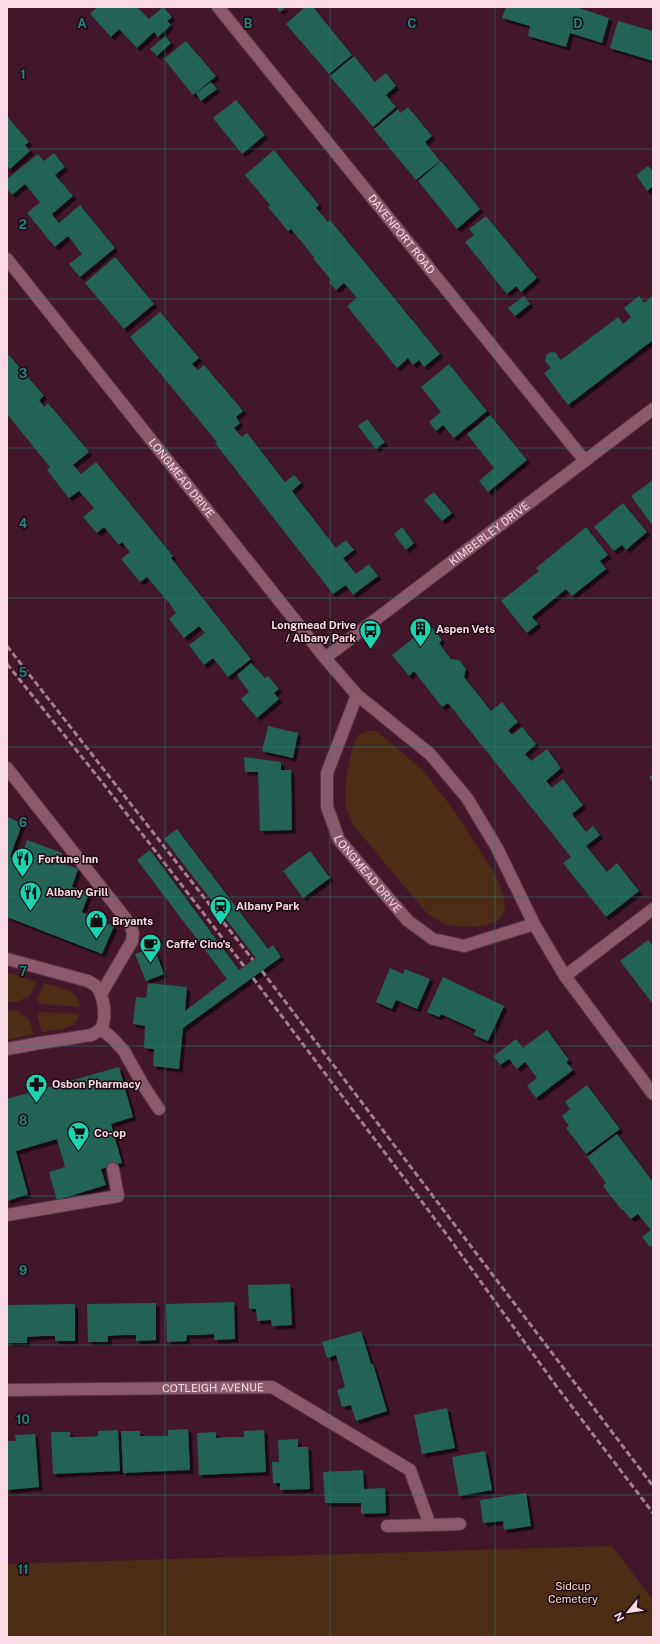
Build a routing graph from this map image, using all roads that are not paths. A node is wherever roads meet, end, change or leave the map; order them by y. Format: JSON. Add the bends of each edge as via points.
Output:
{"nodes":[{"id":1,"x":218,"y":7,"type":"edge"},
{"id":2,"x":7,"y":259,"type":"edge"},
{"id":3,"x":653,"y":409,"type":"edge"},
{"id":4,"x":585,"y":461,"type":"junction"},
{"id":5,"x":325,"y":658,"type":"junction"},
{"id":6,"x":357,"y":695,"type":"junction"},
{"id":7,"x":7,"y":768,"type":"edge"},
{"id":8,"x":653,"y":909,"type":"edge"},
{"id":9,"x":534,"y":924,"type":"junction"},
{"id":10,"x":7,"y":960,"type":"edge"},
{"id":11,"x":565,"y":976,"type":"junction"},
{"id":12,"x":101,"y":994,"type":"junction"},
{"id":13,"x":102,"y":1029,"type":"junction"},
{"id":14,"x":7,"y":1049,"type":"edge"},
{"id":15,"x":653,"y":1094,"type":"edge"},
{"id":16,"x":159,"y":1109,"type":"dead end"},
{"id":17,"x":114,"y":1169,"type":"dead end"},
{"id":18,"x":7,"y":1214,"type":"edge"},
{"id":19,"x":7,"y":1390,"type":"edge"},
{"id":20,"x":460,"y":1524,"type":"dead end"},
{"id":21,"x":430,"y":1525,"type":"junction"},
{"id":22,"x":387,"y":1526,"type":"dead end"}],
"edges":[{"from":1,"to":4,"type":"street","name":"DAVENPORT ROAD"},
{"from":2,"to":5,"type":"street","name":"LONGMEAD DRIVE"},
{"from":3,"to":4,"type":"street","name":"KIMBERLEY DRIVE"},
{"from":4,"to":5,"type":"street","name":"KIMBERLEY DRIVE"},
{"from":5,"to":6,"type":"street","name":"LONGMEAD DRIVE"},
{"from":6,"to":9,"type":"street","name":"LONGMEAD DRIVE","via":[[430,754],[467,798],[497,848]]},
{"from":6,"to":9,"type":"street","name":"LONGMEAD DRIVE","via":[[327,773],[327,807],[338,840],[403,916],[433,939],[464,946]]},
{"from":7,"to":12,"type":"street","via":[[130,924],[132,941]]},
{"from":8,"to":11,"type":"street"},
{"from":9,"to":11,"type":"street","name":"LONGMEAD DRIVE"},
{"from":10,"to":12,"type":"street","via":[[88,981],[95,985]]},
{"from":11,"to":15,"type":"street","name":"LONGMEAD DRIVE"},
{"from":12,"to":13,"type":"street","via":[[104,1012]]},
{"from":13,"to":14,"type":"street","via":[[92,1035]]},
{"from":13,"to":16,"type":"street","via":[[124,1051],[142,1085]]},
{"from":17,"to":18,"type":"street","via":[[118,1196]]},
{"from":19,"to":21,"type":"street","name":"COTLEIGH AVENUE","via":[[272,1387],[410,1470]]},
{"from":20,"to":21,"type":"street"},
{"from":21,"to":22,"type":"street"}]}
